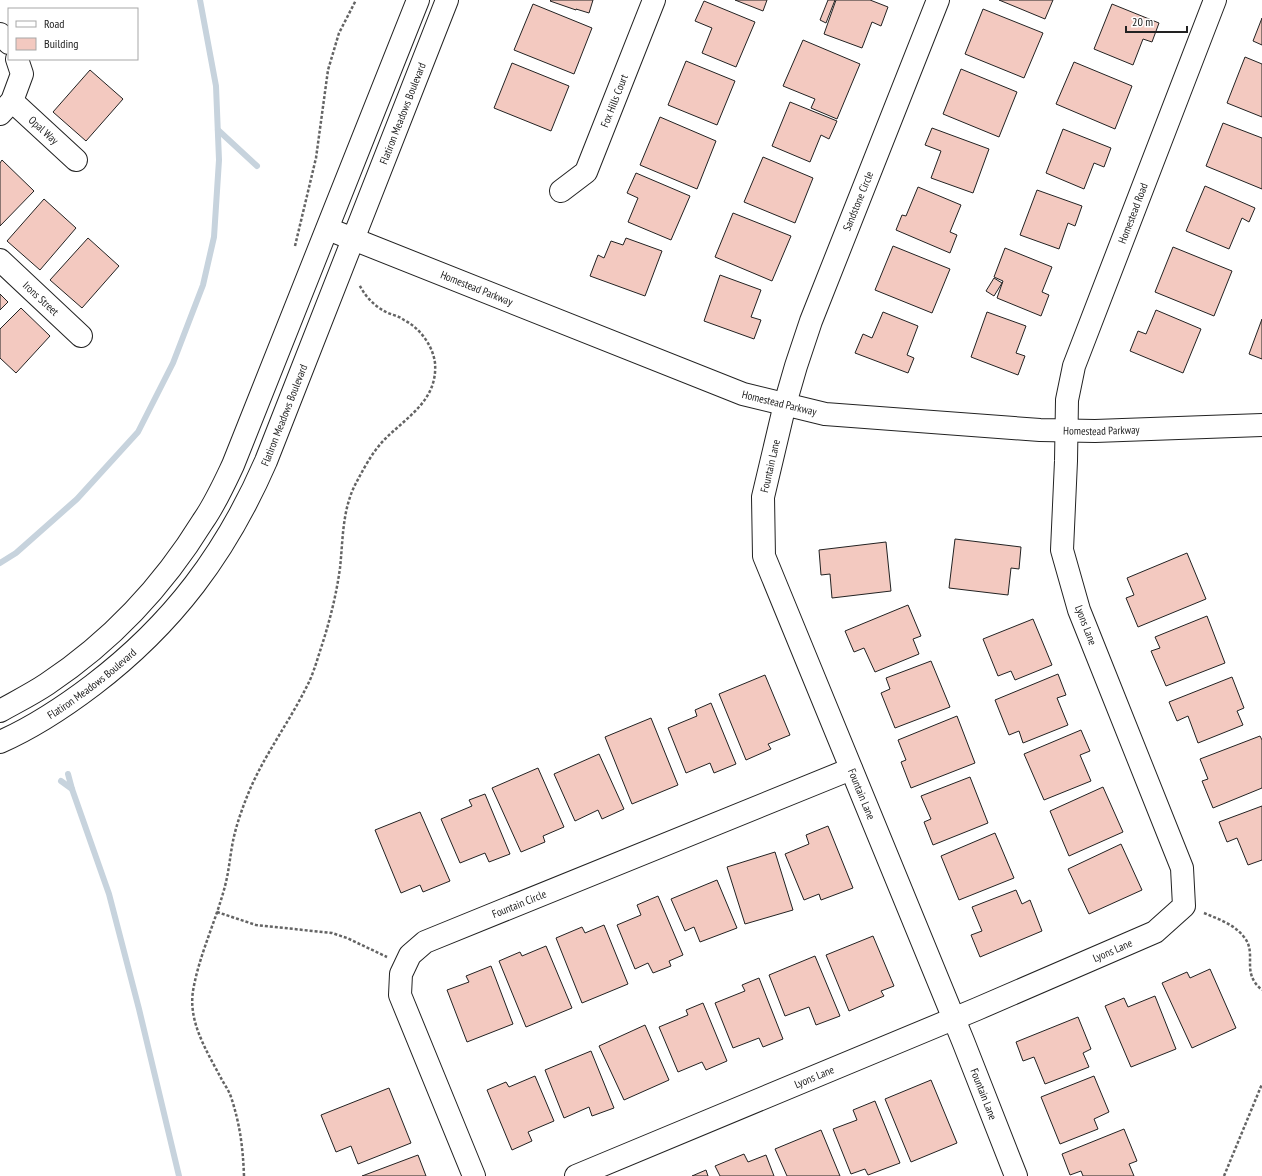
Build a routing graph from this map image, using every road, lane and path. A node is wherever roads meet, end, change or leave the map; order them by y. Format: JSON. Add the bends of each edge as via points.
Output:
{"nodes":[{"id":1,"x":356,"y":0,"type":"edge"},
{"id":2,"x":418,"y":0,"type":"edge"},
{"id":3,"x":447,"y":0,"type":"edge"},
{"id":4,"x":654,"y":0,"type":"edge"},
{"id":5,"x":938,"y":0,"type":"edge"},
{"id":6,"x":1215,"y":0,"type":"edge"},
{"id":7,"x":0,"y":34,"type":"edge"},
{"id":8,"x":8,"y":42,"type":"edge"},
{"id":9,"x":17,"y":60,"type":"edge"},
{"id":10,"x":6,"y":107,"type":"edge"},
{"id":11,"x":76,"y":160,"type":"dead end"},
{"id":12,"x":561,"y":191,"type":"dead end"},
{"id":13,"x":328,"y":230,"type":"junction"},
{"id":14,"x":353,"y":240,"type":"junction"},
{"id":15,"x":294,"y":251,"type":"dead end"},
{"id":16,"x":0,"y":260,"type":"edge"},
{"id":17,"x":358,"y":284,"type":"dead end"},
{"id":18,"x":81,"y":336,"type":"dead end"},
{"id":19,"x":785,"y":404,"type":"junction"},
{"id":20,"x":1262,"y":426,"type":"edge"},
{"id":21,"x":1067,"y":431,"type":"junction"},
{"id":22,"x":0,"y":712,"type":"edge"},
{"id":23,"x":0,"y":742,"type":"edge"},
{"id":24,"x":851,"y":769,"type":"junction"},
{"id":25,"x":217,"y":912,"type":"junction"},
{"id":26,"x":1208,"y":915,"type":"dead end"},
{"id":27,"x":371,"y":949,"type":"dead end"},
{"id":28,"x":1262,"y":990,"type":"edge"},
{"id":29,"x":954,"y":1019,"type":"junction"},
{"id":30,"x":1262,"y":1084,"type":"edge"},
{"id":31,"x":244,"y":1176,"type":"edge"},
{"id":32,"x":474,"y":1176,"type":"edge"},
{"id":33,"x":576,"y":1176,"type":"edge"},
{"id":34,"x":1016,"y":1176,"type":"edge"},
{"id":35,"x":1224,"y":1176,"type":"edge"}],
"edges":[{"from":1,"to":15,"type":"path","via":[[339,33],[328,70],[316,158]]},
{"from":2,"to":13,"type":"street"},
{"from":3,"to":14,"type":"street","name":"Flatiron Meadows Boulevard"},
{"from":4,"to":12,"type":"street","name":"Fox Hills Court","via":[[586,172]]},
{"from":5,"to":19,"type":"street","name":"Sandstone Circle","via":[[811,321]]},
{"from":6,"to":21,"type":"street","name":"Homestead Road","via":[[1074,366],[1067,400]]},
{"from":7,"to":8,"type":"street"},
{"from":9,"to":10,"type":"street","via":[[22,74]]},
{"from":10,"to":11,"type":"street","name":"Opal Way"},
{"from":13,"to":14,"type":"street","name":"Homestead Parkway"},
{"from":13,"to":22,"type":"street","via":[[234,465],[187,546],[141,604],[111,633],[46,685]]},
{"from":14,"to":19,"type":"street","name":"Homestead Parkway","via":[[743,394]]},
{"from":14,"to":23,"type":"street","name":"Flatiron Meadows Boulevard","via":[[255,487],[213,560],[155,632],[116,667],[49,716]]},
{"from":16,"to":18,"type":"street","name":"Irons Street"},
{"from":17,"to":25,"type":"path","via":[[385,312],[405,320],[423,336],[435,362],[434,381],[427,399],[383,440],[364,467],[352,491],[345,519],[332,615],[306,688],[248,794],[234,838]]},
{"from":19,"to":21,"type":"street","name":"Homestead Parkway","via":[[825,414]]},
{"from":19,"to":24,"type":"street","name":"Fountain Lane","via":[[762,497],[764,556]]},
{"from":20,"to":21,"type":"street","name":"Homestead Parkway"},
{"from":21,"to":29,"type":"street","name":"Lyons Lane","via":[[1062,550],[1079,610],[1182,868],[1184,906],[1155,932]]},
{"from":24,"to":29,"type":"street","name":"Fountain Lane"},
{"from":24,"to":32,"type":"street","name":"Fountain Circle","via":[[425,942],[410,955],[401,974],[400,995]]},
{"from":25,"to":27,"type":"path","via":[[256,925],[332,933]]},
{"from":25,"to":31,"type":"path","via":[[198,968],[192,994],[193,1015],[199,1035],[230,1095],[240,1130]]},
{"from":26,"to":28,"type":"path","via":[[1231,925],[1243,936],[1250,951],[1250,974]]},
{"from":29,"to":33,"type":"street","name":"Lyons Lane"},
{"from":29,"to":34,"type":"street","name":"Fountain Lane"},
{"from":30,"to":35,"type":"path"}]}
